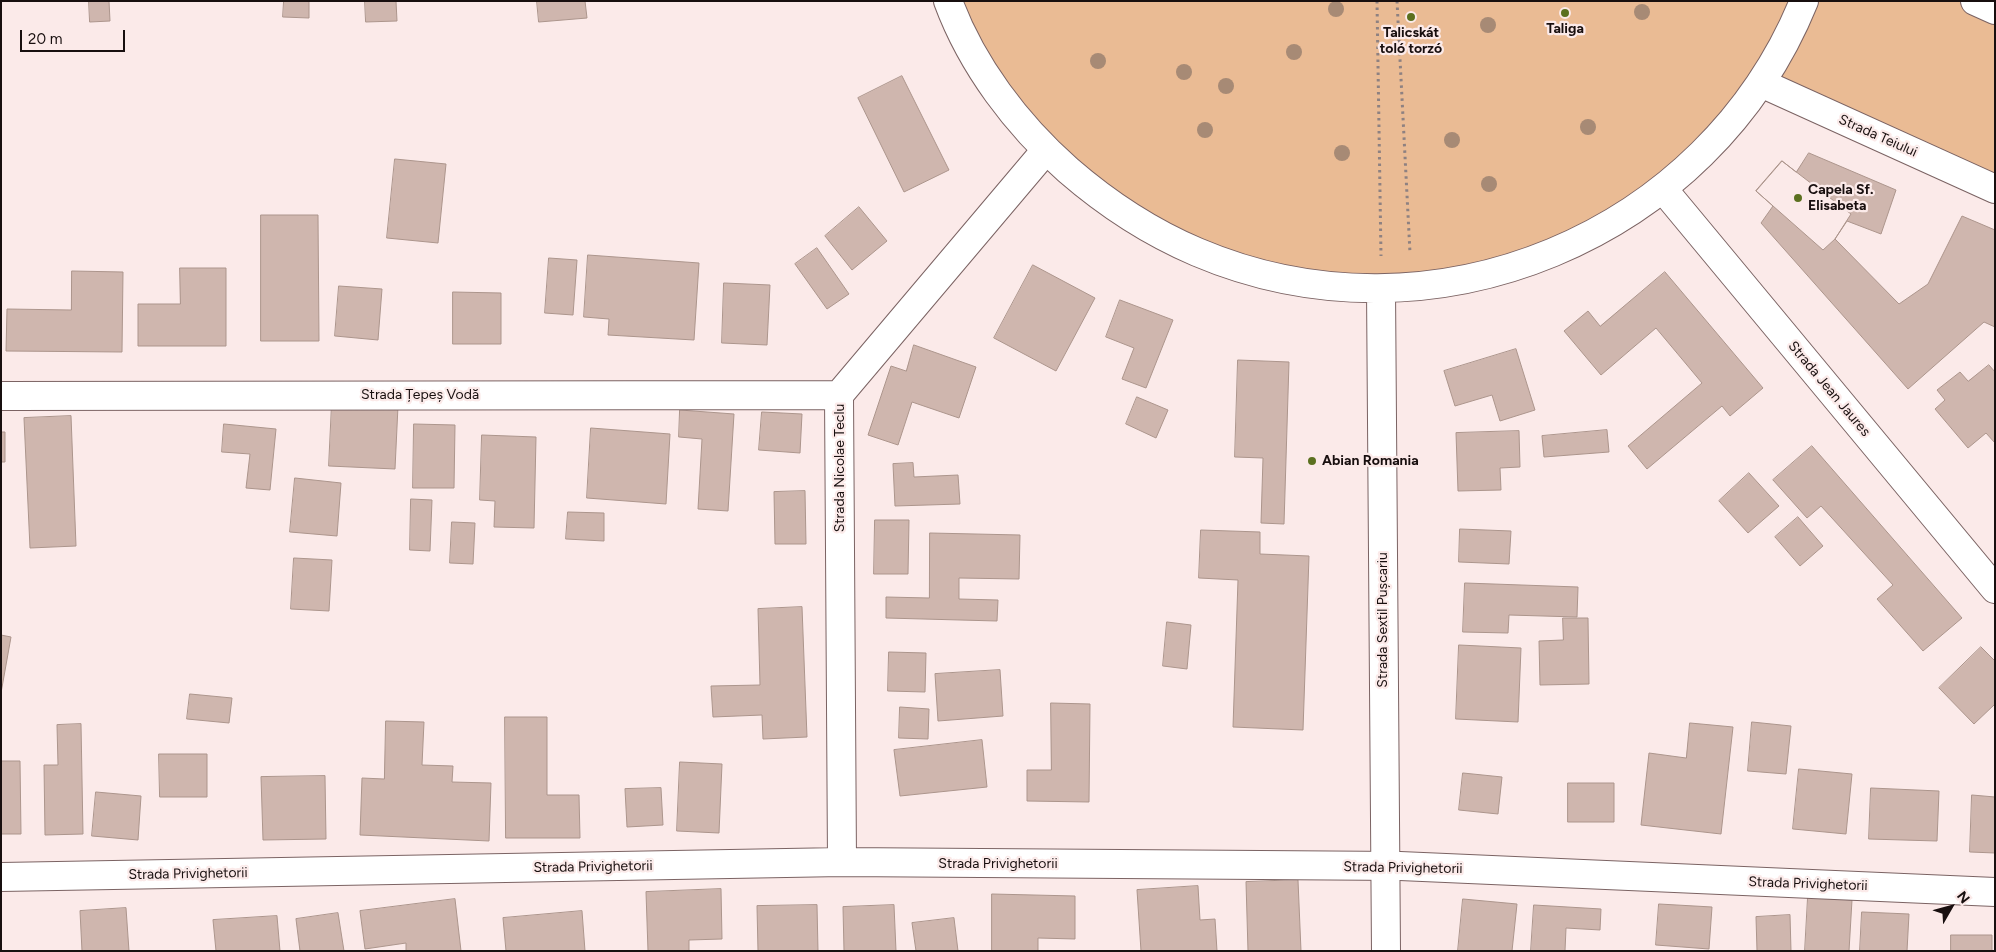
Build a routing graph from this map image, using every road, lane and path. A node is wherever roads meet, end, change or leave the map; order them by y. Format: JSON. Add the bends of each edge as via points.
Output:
{"nodes":[{"id":1,"x":948,"y":1,"type":"edge"},
{"id":2,"x":1376,"y":1,"type":"edge"},
{"id":3,"x":1804,"y":1,"type":"edge"},
{"id":4,"x":1975,"y":1,"type":"edge"},
{"id":5,"x":1995,"y":10,"type":"edge"},
{"id":6,"x":1761,"y":83,"type":"junction"},
{"id":7,"x":1046,"y":150,"type":"junction"},
{"id":8,"x":1663,"y":189,"type":"junction"},
{"id":9,"x":1995,"y":189,"type":"edge"},
{"id":10,"x":1381,"y":289,"type":"junction"},
{"id":11,"x":839,"y":395,"type":"junction"},
{"id":12,"x":1,"y":396,"type":"edge"},
{"id":13,"x":1995,"y":589,"type":"edge"},
{"id":14,"x":842,"y":862,"type":"junction"},
{"id":15,"x":1384,"y":866,"type":"junction"},
{"id":16,"x":1,"y":877,"type":"edge"},
{"id":17,"x":1995,"y":892,"type":"edge"},
{"id":18,"x":1386,"y":951,"type":"edge"}],
"edges":[{"from":1,"to":7,"type":"street","via":[[977,61],[1009,107]]},
{"from":2,"to":10,"type":"path"},
{"from":3,"to":6,"type":"street"},
{"from":4,"to":5,"type":"street"},
{"from":6,"to":8,"type":"street","via":[[1730,125],[1697,160]]},
{"from":6,"to":9,"type":"street","name":"Strada Teiului"},
{"from":7,"to":10,"type":"street","via":[[1094,192],[1144,226],[1197,252],[1258,273],[1318,285]]},
{"from":7,"to":11,"type":"street","name":"Strada Nicolae Teclu"},
{"from":8,"to":10,"type":"street","via":[[1587,238],[1536,260],[1443,284]]},
{"from":8,"to":13,"type":"street","name":"Strada Jean Jaures"},
{"from":10,"to":15,"type":"street","name":"Strada Sextil Pușcariu"},
{"from":11,"to":12,"type":"street","name":"Strada Țepeș Vodă"},
{"from":11,"to":14,"type":"street","name":"Strada Nicolae Teclu"},
{"from":14,"to":15,"type":"street","name":"Strada Privighetorii"},
{"from":14,"to":16,"type":"street","name":"Strada Privighetorii"},
{"from":15,"to":17,"type":"street","name":"Strada Privighetorii"},
{"from":15,"to":18,"type":"street","name":"Strada Sextil Pușcariu"}]}
